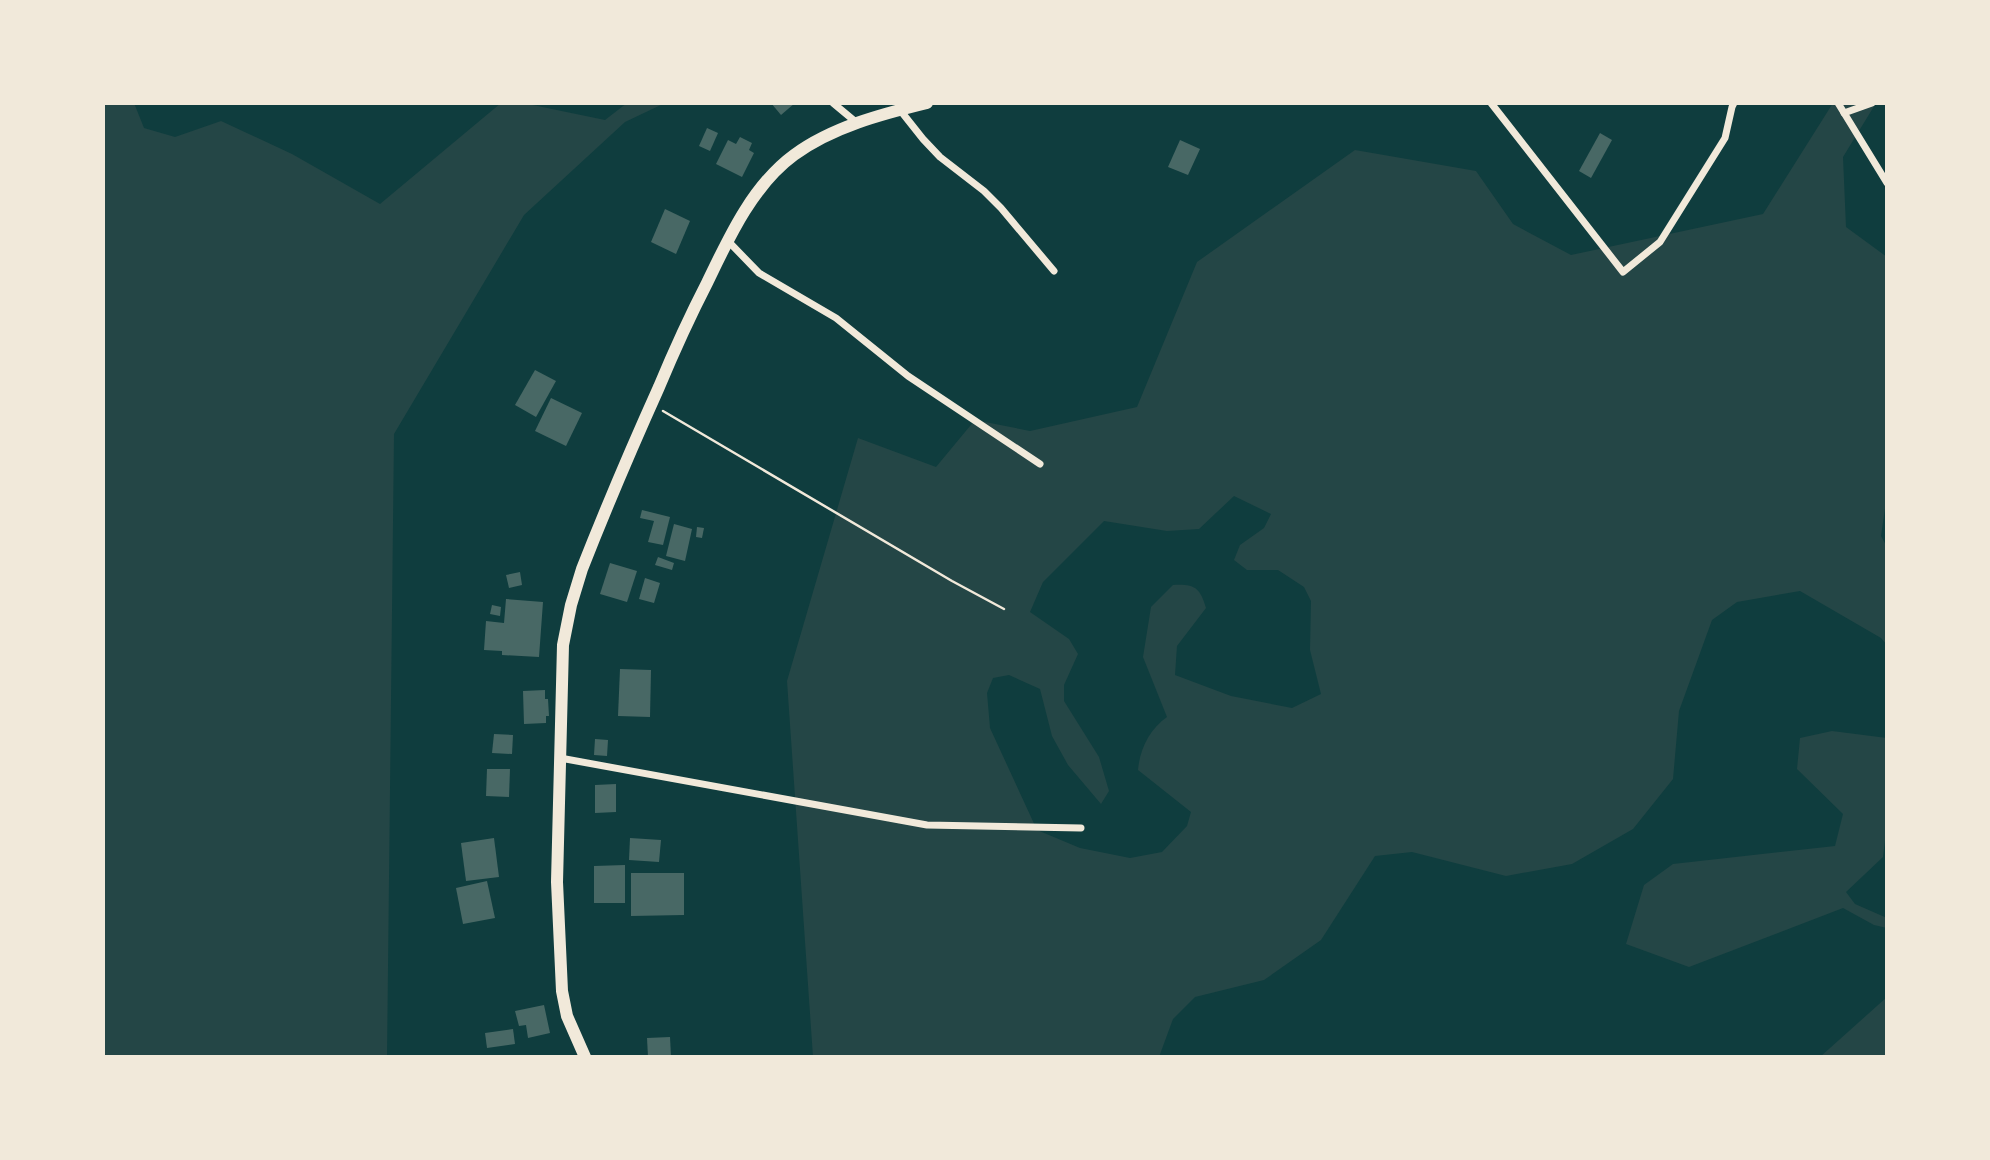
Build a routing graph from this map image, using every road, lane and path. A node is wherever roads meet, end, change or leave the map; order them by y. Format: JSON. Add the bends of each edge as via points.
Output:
{"nodes":[{"id":1,"x":833,"y":103,"type":"edge"},
{"id":2,"x":927,"y":103,"type":"edge"},
{"id":3,"x":1491,"y":103,"type":"edge"},
{"id":4,"x":1734,"y":103,"type":"edge"},
{"id":5,"x":1838,"y":103,"type":"edge"},
{"id":6,"x":1872,"y":103,"type":"edge"},
{"id":7,"x":899,"y":110,"type":"junction"},
{"id":8,"x":1844,"y":113,"type":"junction"},
{"id":9,"x":858,"y":123,"type":"junction"},
{"id":10,"x":1887,"y":183,"type":"edge"},
{"id":11,"x":727,"y":240,"type":"junction"},
{"id":12,"x":1054,"y":271,"type":"dead end"},
{"id":13,"x":651,"y":404,"type":"junction"},
{"id":14,"x":1040,"y":464,"type":"dead end"},
{"id":15,"x":1004,"y":609,"type":"dead end"},
{"id":16,"x":559,"y":758,"type":"junction"},
{"id":17,"x":1081,"y":828,"type":"dead end"},
{"id":18,"x":585,"y":1057,"type":"edge"}],
"edges":[{"from":1,"to":9,"type":"street"},
{"from":2,"to":7,"type":"street"},
{"from":3,"to":4,"type":"street","via":[[1623,272],[1660,242],[1725,138]]},
{"from":5,"to":8,"type":"street"},
{"from":6,"to":8,"type":"street"},
{"from":7,"to":9,"type":"street"},
{"from":7,"to":12,"type":"street","via":[[940,156],[1001,208]]},
{"from":8,"to":10,"type":"street"},
{"from":9,"to":11,"type":"street","via":[[793,155],[757,194]]},
{"from":11,"to":13,"type":"street"},
{"from":11,"to":14,"type":"street","via":[[759,273],[836,318],[908,376]]},
{"from":13,"to":15,"type":"path"},
{"from":13,"to":16,"type":"street","via":[[571,606],[563,645]]},
{"from":16,"to":17,"type":"street","via":[[927,825]]},
{"from":16,"to":18,"type":"street","via":[[557,882],[562,991],[567,1016]]}]}
